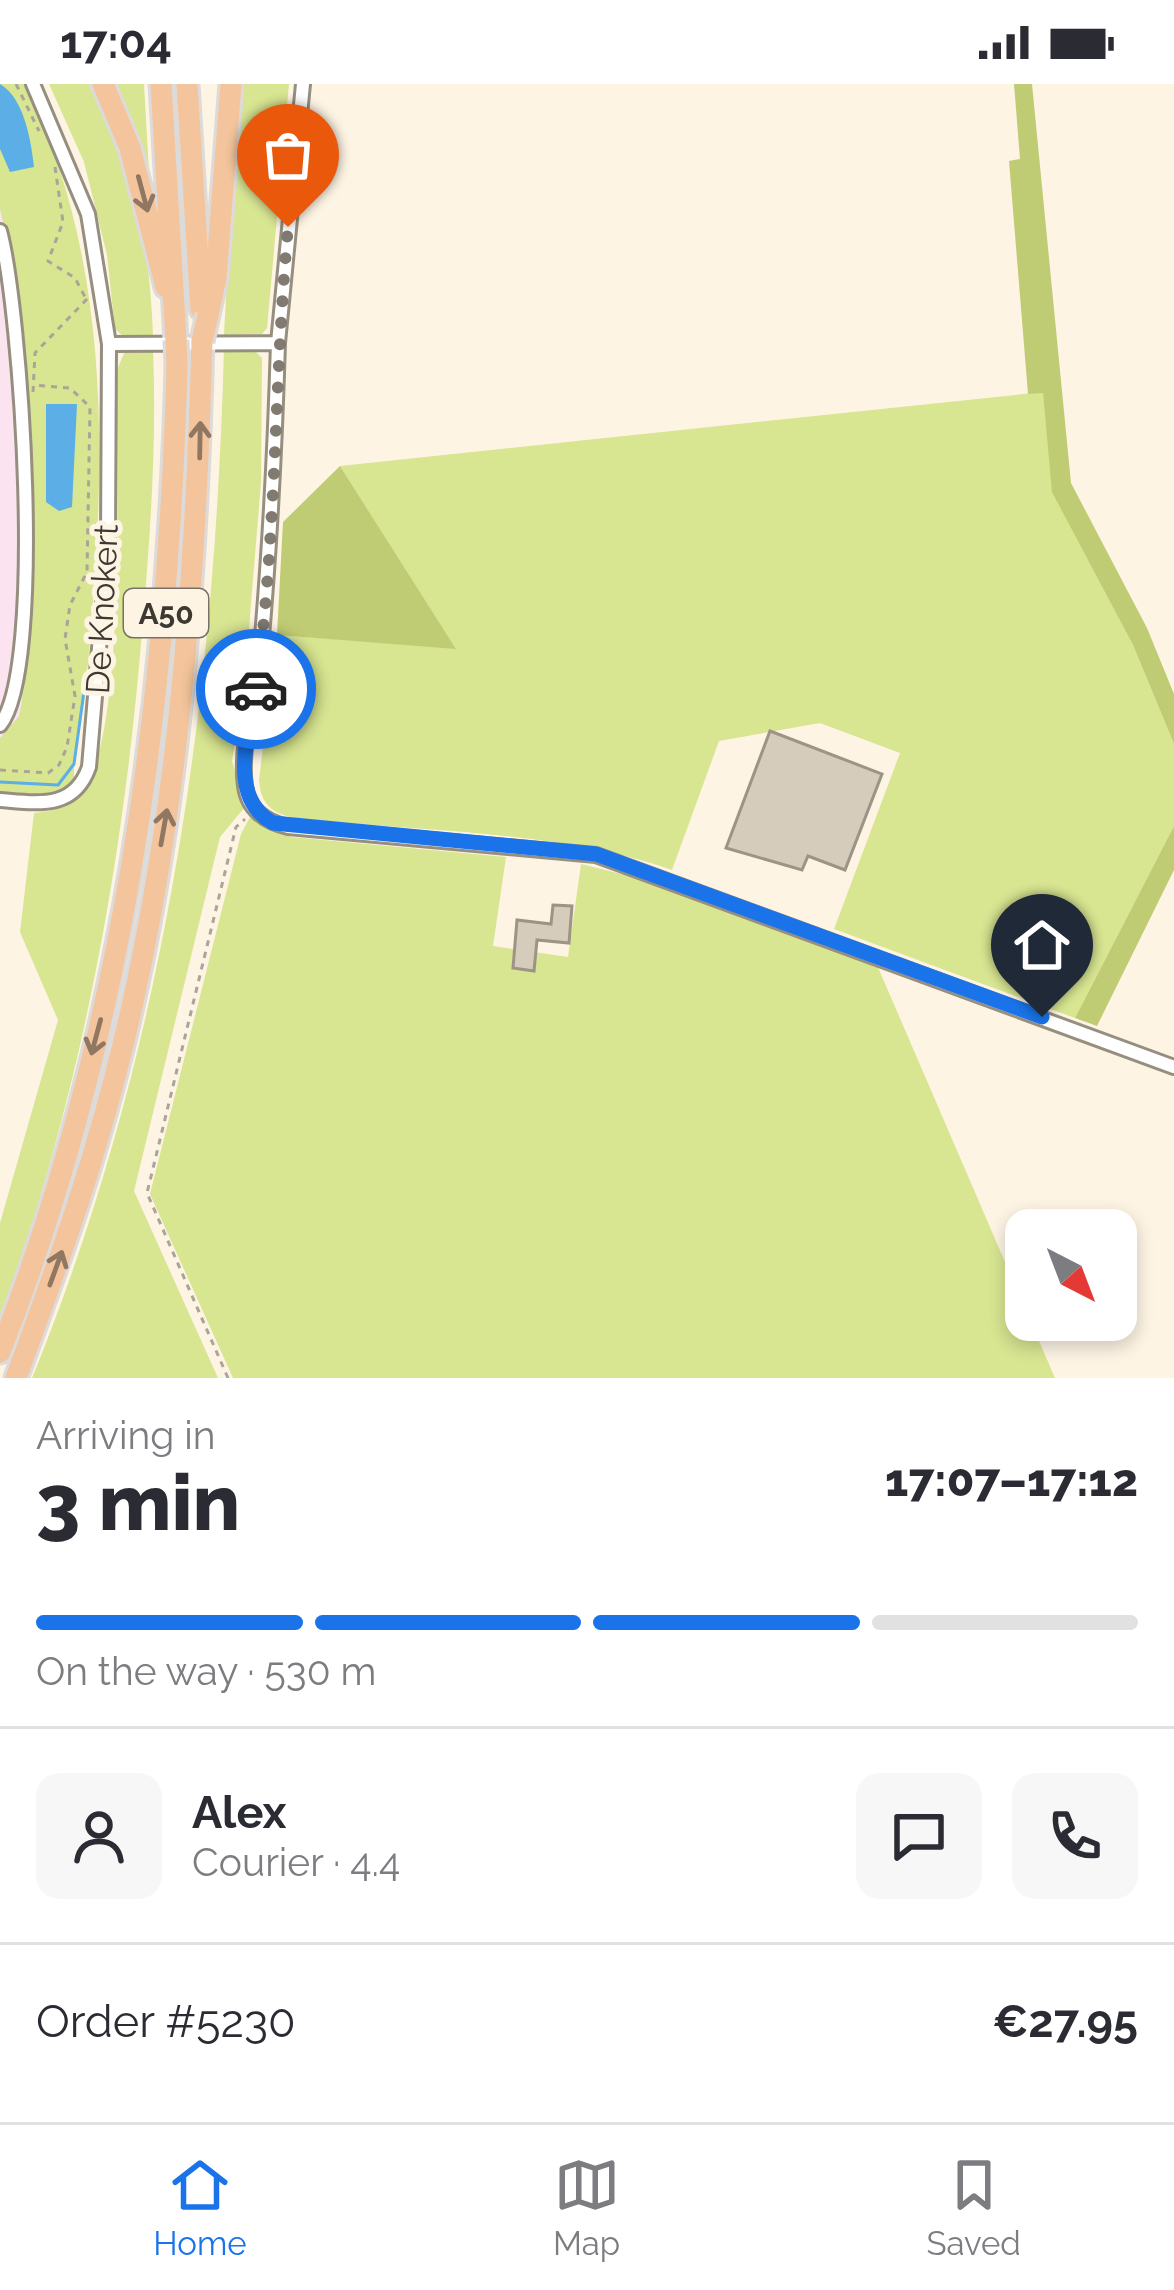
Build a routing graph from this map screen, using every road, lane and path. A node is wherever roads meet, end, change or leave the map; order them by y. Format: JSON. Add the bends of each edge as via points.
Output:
{"nodes":[{"id":1,"x":16,"y":84,"type":"edge"},
{"id":2,"x":33,"y":84,"type":"edge"},
{"id":3,"x":104,"y":84,"type":"edge"},
{"id":4,"x":161,"y":84,"type":"edge"},
{"id":5,"x":187,"y":84,"type":"edge"},
{"id":6,"x":232,"y":84,"type":"edge"},
{"id":7,"x":303,"y":84,"type":"edge"},
{"id":8,"x":40,"y":135,"type":"dead end"},
{"id":9,"x":50,"y":156,"type":"dead end"},
{"id":10,"x":0,"y":231,"type":"edge"},
{"id":11,"x":85,"y":299,"type":"dead end"},
{"id":12,"x":205,"y":315,"type":"junction"},
{"id":13,"x":176,"y":334,"type":"junction"},
{"id":14,"x":278,"y":343,"type":"junction"},
{"id":15,"x":109,"y":344,"type":"junction"},
{"id":16,"x":33,"y":385,"type":"dead end"},
{"id":17,"x":0,"y":725,"type":"edge"},
{"id":18,"x":0,"y":770,"type":"edge"},
{"id":19,"x":0,"y":800,"type":"edge"},
{"id":20,"x":255,"y":810,"type":"junction"},
{"id":21,"x":1174,"y":1067,"type":"edge"},
{"id":22,"x":0,"y":1352,"type":"edge"},
{"id":23,"x":16,"y":1378,"type":"edge"},
{"id":24,"x":229,"y":1378,"type":"edge"}],
"edges":[{"from":1,"to":8,"type":"path"},
{"from":2,"to":15,"type":"street","name":"De Knokert","via":[[88,214]]},
{"from":3,"to":13,"type":"highway","number":"A50","one_way":true,"via":[[135,164]]},
{"from":4,"to":13,"type":"highway","number":"A50"},
{"from":5,"to":12,"type":"highway","number":"A50"},
{"from":6,"to":12,"type":"highway","number":"A50","via":[[216,278]]},
{"from":7,"to":14,"type":"street"},
{"from":9,"to":11,"type":"path","via":[[62,222],[49,259],[75,278]]},
{"from":10,"to":17,"type":"street","via":[[20,362],[24,569],[16,697]]},
{"from":23,"to":12,"type":"highway","number":"A50","one_way":true,"bridge":true,"via":[[98,1141],[160,851],[194,565]]},
{"from":13,"to":22,"type":"highway","number":"A50","one_way":true,"bridge":true,"via":[[159,693],[122,923],[64,1158]]},
{"from":14,"to":15,"type":"street"},
{"from":14,"to":20,"type":"street","via":[[274,499],[244,776]]},
{"from":15,"to":19,"type":"street","name":"De Knokert","via":[[108,542],[89,767],[82,784],[58,802]]},
{"from":16,"to":18,"type":"path","via":[[70,388],[89,407],[88,572],[66,624],[75,696],[67,747],[48,773]]},
{"from":20,"to":21,"type":"street","via":[[288,827],[596,854]]},
{"from":20,"to":24,"type":"path","via":[[236,827],[147,1193]]}]}
